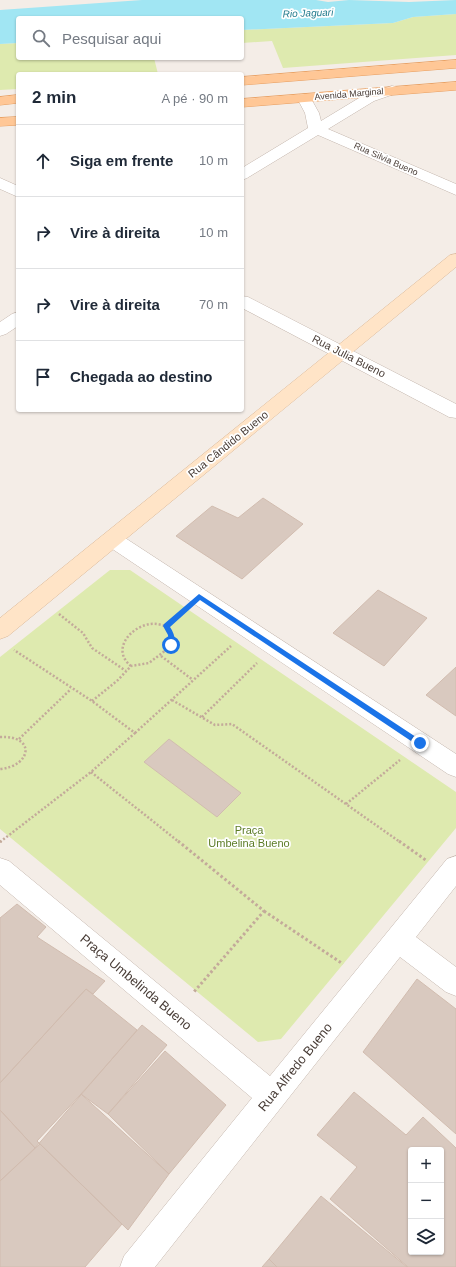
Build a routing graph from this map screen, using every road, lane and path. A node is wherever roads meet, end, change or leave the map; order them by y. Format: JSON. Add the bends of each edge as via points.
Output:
{"nodes":[{"id":1,"x":456,"y":64,"type":"edge"},
{"id":2,"x":244,"y":81,"type":"edge"},
{"id":3,"x":456,"y":86,"type":"edge"},
{"id":4,"x":392,"y":90,"type":"junction"},
{"id":5,"x":304,"y":98,"type":"junction"},
{"id":6,"x":16,"y":99,"type":"edge"},
{"id":7,"x":0,"y":101,"type":"edge"},
{"id":8,"x":244,"y":103,"type":"edge"},
{"id":9,"x":16,"y":121,"type":"edge"},
{"id":10,"x":0,"y":122,"type":"edge"},
{"id":11,"x":316,"y":129,"type":"junction"},
{"id":12,"x":244,"y":174,"type":"edge"},
{"id":13,"x":0,"y":183,"type":"edge"},
{"id":14,"x":456,"y":190,"type":"edge"},
{"id":15,"x":16,"y":191,"type":"edge"},
{"id":16,"x":456,"y":259,"type":"edge"},
{"id":17,"x":244,"y":302,"type":"edge"},
{"id":18,"x":16,"y":319,"type":"edge"},
{"id":19,"x":0,"y":330,"type":"edge"},
{"id":20,"x":341,"y":352,"type":"junction"},
{"id":21,"x":456,"y":412,"type":"edge"},
{"id":22,"x":112,"y":539,"type":"junction"},
{"id":23,"x":199,"y":597,"type":"junction"},
{"id":24,"x":38,"y":599,"type":"junction"},
{"id":25,"x":166,"y":626,"type":"junction"},
{"id":26,"x":0,"y":630,"type":"edge"},
{"id":27,"x":248,"y":630,"type":"junction"},
{"id":28,"x":274,"y":647,"type":"junction"},
{"id":29,"x":13,"y":649,"type":"dead end"},
{"id":30,"x":161,"y":656,"type":"junction"},
{"id":31,"x":131,"y":666,"type":"junction"},
{"id":32,"x":126,"y":671,"type":"junction"},
{"id":33,"x":193,"y":680,"type":"junction"},
{"id":34,"x":71,"y":689,"type":"junction"},
{"id":35,"x":172,"y":700,"type":"junction"},
{"id":36,"x":92,"y":701,"type":"junction"},
{"id":37,"x":202,"y":717,"type":"junction"},
{"id":38,"x":135,"y":733,"type":"junction"},
{"id":39,"x":0,"y":737,"type":"edge"},
{"id":40,"x":19,"y":738,"type":"junction"},
{"id":41,"x":420,"y":743,"type":"junction"},
{"id":42,"x":456,"y":768,"type":"edge"},
{"id":43,"x":0,"y":769,"type":"edge"},
{"id":44,"x":91,"y":772,"type":"junction"},
{"id":45,"x":346,"y":804,"type":"junction"},
{"id":46,"x":0,"y":842,"type":"edge"},
{"id":47,"x":0,"y":869,"type":"edge"},
{"id":48,"x":452,"y":872,"type":"edge"},
{"id":49,"x":264,"y":911,"type":"junction"},
{"id":50,"x":398,"y":940,"type":"junction"},
{"id":51,"x":366,"y":979,"type":"junction"},
{"id":52,"x":456,"y":983,"type":"edge"},
{"id":53,"x":173,"y":1014,"type":"junction"},
{"id":54,"x":272,"y":1096,"type":"junction"},
{"id":55,"x":135,"y":1267,"type":"edge"}],
"edges":[{"from":1,"to":2,"type":"main road","name":"Avenida Marginal"},
{"from":3,"to":4,"type":"main road","name":"Avenida Marginal"},
{"from":4,"to":5,"type":"main road","name":"Avenida Marginal"},
{"from":4,"to":11,"type":"street","via":[[369,98]]},
{"from":5,"to":8,"type":"main road","name":"Avenida Marginal"},
{"from":5,"to":11,"type":"street","via":[[312,113]]},
{"from":6,"to":7,"type":"main road"},
{"from":9,"to":10,"type":"main road"},
{"from":11,"to":12,"type":"street"},
{"from":11,"to":14,"type":"street","name":"Rua Silvia Bueno"},
{"from":13,"to":15,"type":"street"},
{"from":16,"to":20,"type":"main road","name":"Rua Cândido Bueno"},
{"from":17,"to":20,"type":"street","name":"Rua Julia Bueno"},
{"from":18,"to":19,"type":"street"},
{"from":20,"to":21,"type":"street","name":"Rua Julia Bueno"},
{"from":20,"to":22,"type":"main road","name":"Rua Cândido Bueno"},
{"from":22,"to":23,"type":"street"},
{"from":22,"to":24,"type":"main road","name":"Rua Cândido Bueno"},
{"from":23,"to":25,"type":"path"},
{"from":23,"to":27,"type":"street"},
{"from":24,"to":26,"type":"main road","name":"Rua Cândido Bueno"},
{"from":24,"to":32,"type":"path","via":[[74,626],[92,648]]},
{"from":25,"to":30,"type":"path","via":[[172,635],[171,645]]},
{"from":25,"to":31,"type":"path","via":[[149,624],[127,638],[122,653]]},
{"from":27,"to":28,"type":"street"},
{"from":27,"to":33,"type":"path"},
{"from":28,"to":37,"type":"path"},
{"from":28,"to":41,"type":"street"},
{"from":29,"to":34,"type":"path"},
{"from":30,"to":31,"type":"path","via":[[146,665]]},
{"from":30,"to":33,"type":"path"},
{"from":31,"to":32,"type":"path"},
{"from":32,"to":36,"type":"path"},
{"from":33,"to":35,"type":"path"},
{"from":34,"to":36,"type":"path"},
{"from":34,"to":40,"type":"path"},
{"from":35,"to":37,"type":"path"},
{"from":35,"to":38,"type":"path"},
{"from":36,"to":38,"type":"path"},
{"from":37,"to":45,"type":"path","via":[[215,725],[232,724]]},
{"from":38,"to":44,"type":"path"},
{"from":39,"to":40,"type":"path"},
{"from":40,"to":43,"type":"path","via":[[25,747],[24,758],[9,769]]},
{"from":41,"to":42,"type":"street"},
{"from":41,"to":45,"type":"path"},
{"from":44,"to":46,"type":"path"},
{"from":44,"to":49,"type":"path"},
{"from":45,"to":48,"type":"path"},
{"from":47,"to":53,"type":"street","name":"Praça Umbelinda Bueno"},
{"from":48,"to":50,"type":"street","name":"Rua Alfredo Bueno"},
{"from":49,"to":51,"type":"path"},
{"from":49,"to":53,"type":"path"},
{"from":50,"to":51,"type":"street","name":"Rua Alfredo Bueno"},
{"from":50,"to":52,"type":"street"},
{"from":51,"to":54,"type":"street","name":"Rua Alfredo Bueno"},
{"from":53,"to":54,"type":"street","name":"Praça Umbelinda Bueno"},
{"from":54,"to":55,"type":"street","name":"Rua Alfredo Bueno"}]}
